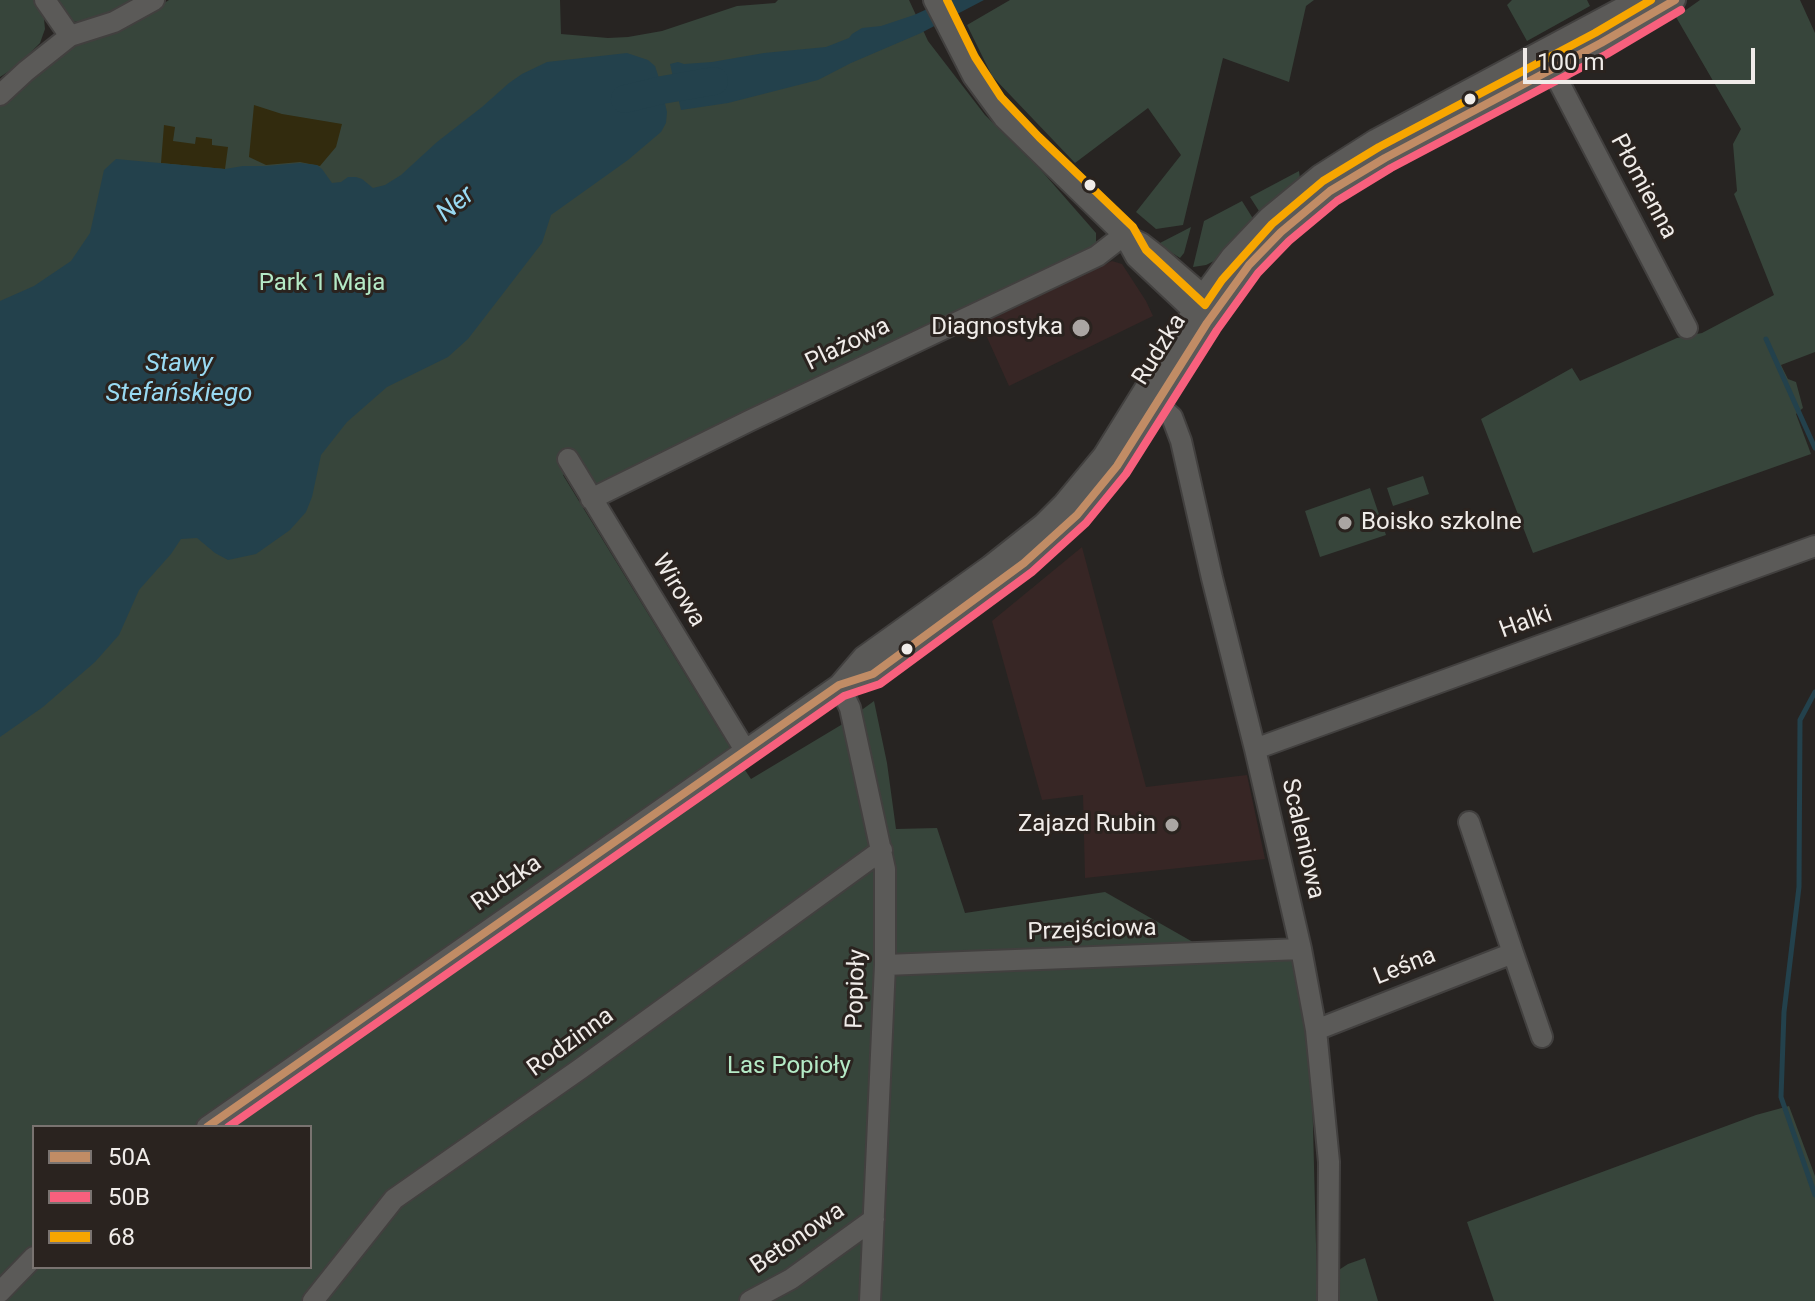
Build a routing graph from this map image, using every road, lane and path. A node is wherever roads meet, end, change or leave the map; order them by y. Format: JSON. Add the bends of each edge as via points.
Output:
{"nodes":[{"id":1,"x":45,"y":0,"type":"edge"},
{"id":2,"x":154,"y":0,"type":"edge"},
{"id":3,"x":934,"y":0,"type":"edge"},
{"id":4,"x":1637,"y":0,"type":"edge"},
{"id":5,"x":1675,"y":0,"type":"edge"},
{"id":6,"x":70,"y":36,"type":"junction"},
{"id":7,"x":1552,"y":69,"type":"junction"},
{"id":8,"x":0,"y":95,"type":"edge"},
{"id":9,"x":1124,"y":235,"type":"junction"},
{"id":10,"x":1205,"y":309,"type":"junction"},
{"id":11,"x":1687,"y":328,"type":"dead end"},
{"id":12,"x":1157,"y":404,"type":"junction"},
{"id":13,"x":568,"y":459,"type":"dead end"},
{"id":14,"x":591,"y":499,"type":"junction"},
{"id":15,"x":1815,"y":546,"type":"edge"},
{"id":16,"x":839,"y":685,"type":"junction"},
{"id":17,"x":1255,"y":749,"type":"junction"},
{"id":18,"x":745,"y":750,"type":"junction"},
{"id":19,"x":1469,"y":822,"type":"dead end"},
{"id":20,"x":882,"y":850,"type":"junction"},
{"id":21,"x":1301,"y":949,"type":"junction"},
{"id":22,"x":1513,"y":953,"type":"junction"},
{"id":23,"x":885,"y":965,"type":"junction"},
{"id":24,"x":1316,"y":1030,"type":"junction"},
{"id":25,"x":1542,"y":1037,"type":"dead end"},
{"id":26,"x":210,"y":1125,"type":"edge"},
{"id":27,"x":874,"y":1219,"type":"junction"},
{"id":28,"x":32,"y":1259,"type":"edge"},
{"id":29,"x":0,"y":1292,"type":"edge"},
{"id":30,"x":313,"y":1301,"type":"edge"},
{"id":31,"x":750,"y":1301,"type":"edge"},
{"id":32,"x":870,"y":1301,"type":"edge"},
{"id":33,"x":1328,"y":1301,"type":"edge"}],
"edges":[{"from":1,"to":6,"type":"street"},
{"from":2,"to":6,"type":"street","via":[[114,22]]},
{"from":3,"to":9,"type":"street","via":[[973,76],[1004,118]]},
{"from":4,"to":10,"type":"street","name":"Rudzka","via":[[1375,140],[1320,175],[1231,257]]},
{"from":5,"to":7,"type":"street","name":"Rudzka"},
{"from":6,"to":8,"type":"street"},
{"from":7,"to":10,"type":"street","name":"Rudzka","via":[[1330,191]]},
{"from":7,"to":11,"type":"street","name":"Płomienna"},
{"from":9,"to":10,"type":"street","via":[[1136,257]]},
{"from":9,"to":14,"type":"street","name":"Plażowa","via":[[1097,256]]},
{"from":10,"to":12,"type":"street","name":"Rudzka"},
{"from":10,"to":16,"type":"street","name":"Rudzka","via":[[1064,503],[1015,547],[863,657]]},
{"from":12,"to":16,"type":"street","name":"Rudzka","via":[[1107,479],[1053,538],[873,674]]},
{"from":12,"to":17,"type":"street","name":"Scaleniowa","via":[[1178,428]]},
{"from":13,"to":14,"type":"street","name":"Wirowa"},
{"from":14,"to":18,"type":"street","name":"Wirowa"},
{"from":15,"to":17,"type":"street","name":"Halki"},
{"from":16,"to":18,"type":"street","name":"Rudzka"},
{"from":16,"to":20,"type":"street","name":"Popioły","via":[[850,708]]},
{"from":17,"to":21,"type":"street","name":"Scaleniowa"},
{"from":18,"to":26,"type":"street","name":"Rudzka"},
{"from":19,"to":22,"type":"street"},
{"from":20,"to":23,"type":"street","name":"Popioły"},
{"from":20,"to":30,"type":"street","name":"Rodzinna","via":[[394,1199]]},
{"from":21,"to":23,"type":"street","name":"Przejściowa"},
{"from":21,"to":24,"type":"street","name":"Scaleniowa"},
{"from":22,"to":24,"type":"street","name":"Leśna"},
{"from":22,"to":25,"type":"street"},
{"from":23,"to":27,"type":"street","name":"Popioły"},
{"from":24,"to":33,"type":"street","name":"Scaleniowa","via":[[1329,1162]]},
{"from":27,"to":31,"type":"street","name":"Betonowa","via":[[791,1279]]},
{"from":27,"to":32,"type":"street","name":"Popioły"},
{"from":28,"to":29,"type":"street"}]}
